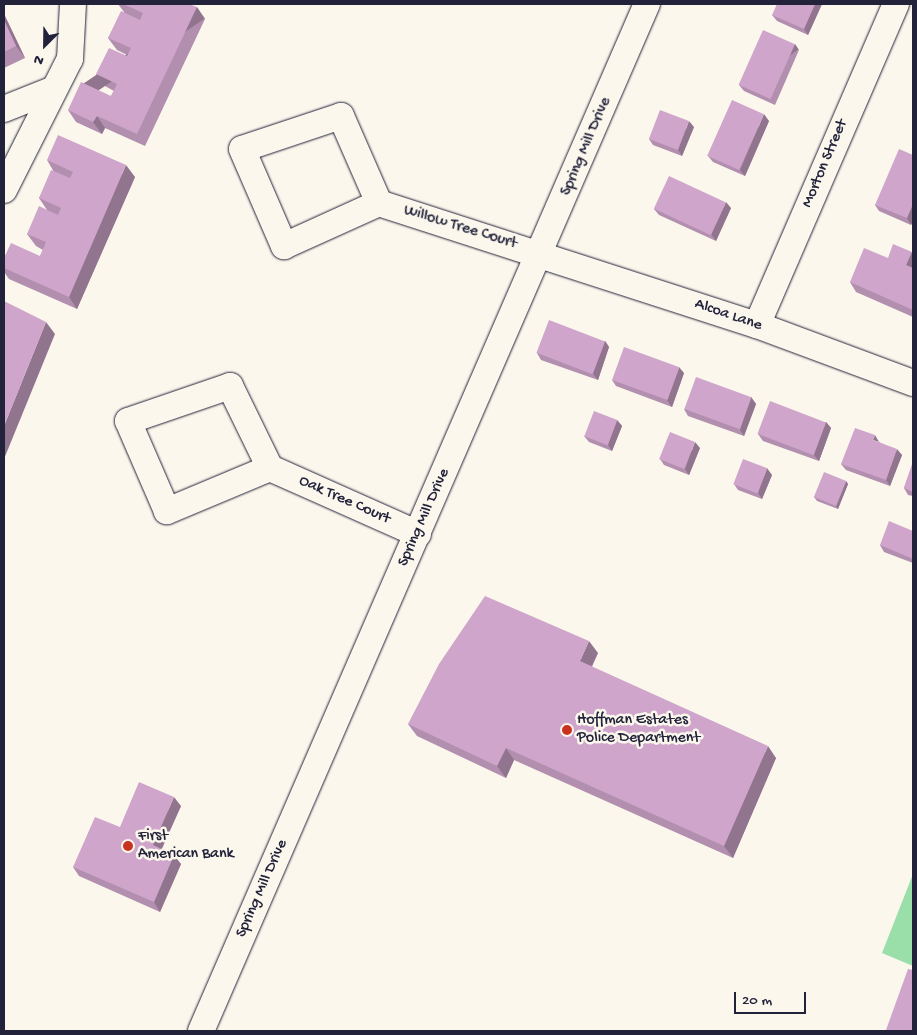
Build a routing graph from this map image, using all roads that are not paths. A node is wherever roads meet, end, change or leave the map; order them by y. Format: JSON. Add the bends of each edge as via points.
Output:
{"nodes":[{"id":1,"x":73,"y":4,"type":"edge"},
{"id":2,"x":648,"y":4,"type":"edge"},
{"id":3,"x":896,"y":4,"type":"edge"},
{"id":4,"x":54,"y":89,"type":"junction"},
{"id":5,"x":4,"y":109,"type":"edge"},
{"id":6,"x":4,"y":190,"type":"edge"},
{"id":7,"x":379,"y":203,"type":"junction"},
{"id":8,"x":542,"y":253,"type":"junction"},
{"id":9,"x":757,"y":325,"type":"junction"},
{"id":10,"x":913,"y":383,"type":"edge"},
{"id":11,"x":270,"y":468,"type":"junction"},
{"id":12,"x":418,"y":534,"type":"junction"},
{"id":13,"x":201,"y":1031,"type":"edge"}],
"edges":[{"from":1,"to":4,"type":"street","via":[[70,59]]},
{"from":2,"to":8,"type":"street","name":"Spring Mill Drive"},
{"from":3,"to":9,"type":"street","name":"Morton Street"},
{"from":4,"to":5,"type":"street"},
{"from":4,"to":6,"type":"street"},
{"from":7,"to":7,"type":"street","via":[[341,116],[242,149],[284,246]]},
{"from":7,"to":8,"type":"street","name":"Willow Tree Court"},
{"from":8,"to":9,"type":"street","name":"Alcoa Lane"},
{"from":8,"to":12,"type":"street","name":"Spring Mill Drive"},
{"from":9,"to":10,"type":"street","name":"Alcoa Lane"},
{"from":11,"to":11,"type":"street","via":[[230,386],[128,421],[167,511]]},
{"from":11,"to":12,"type":"street","name":"Oak Tree Court"},
{"from":12,"to":13,"type":"street","name":"Spring Mill Drive"}]}
